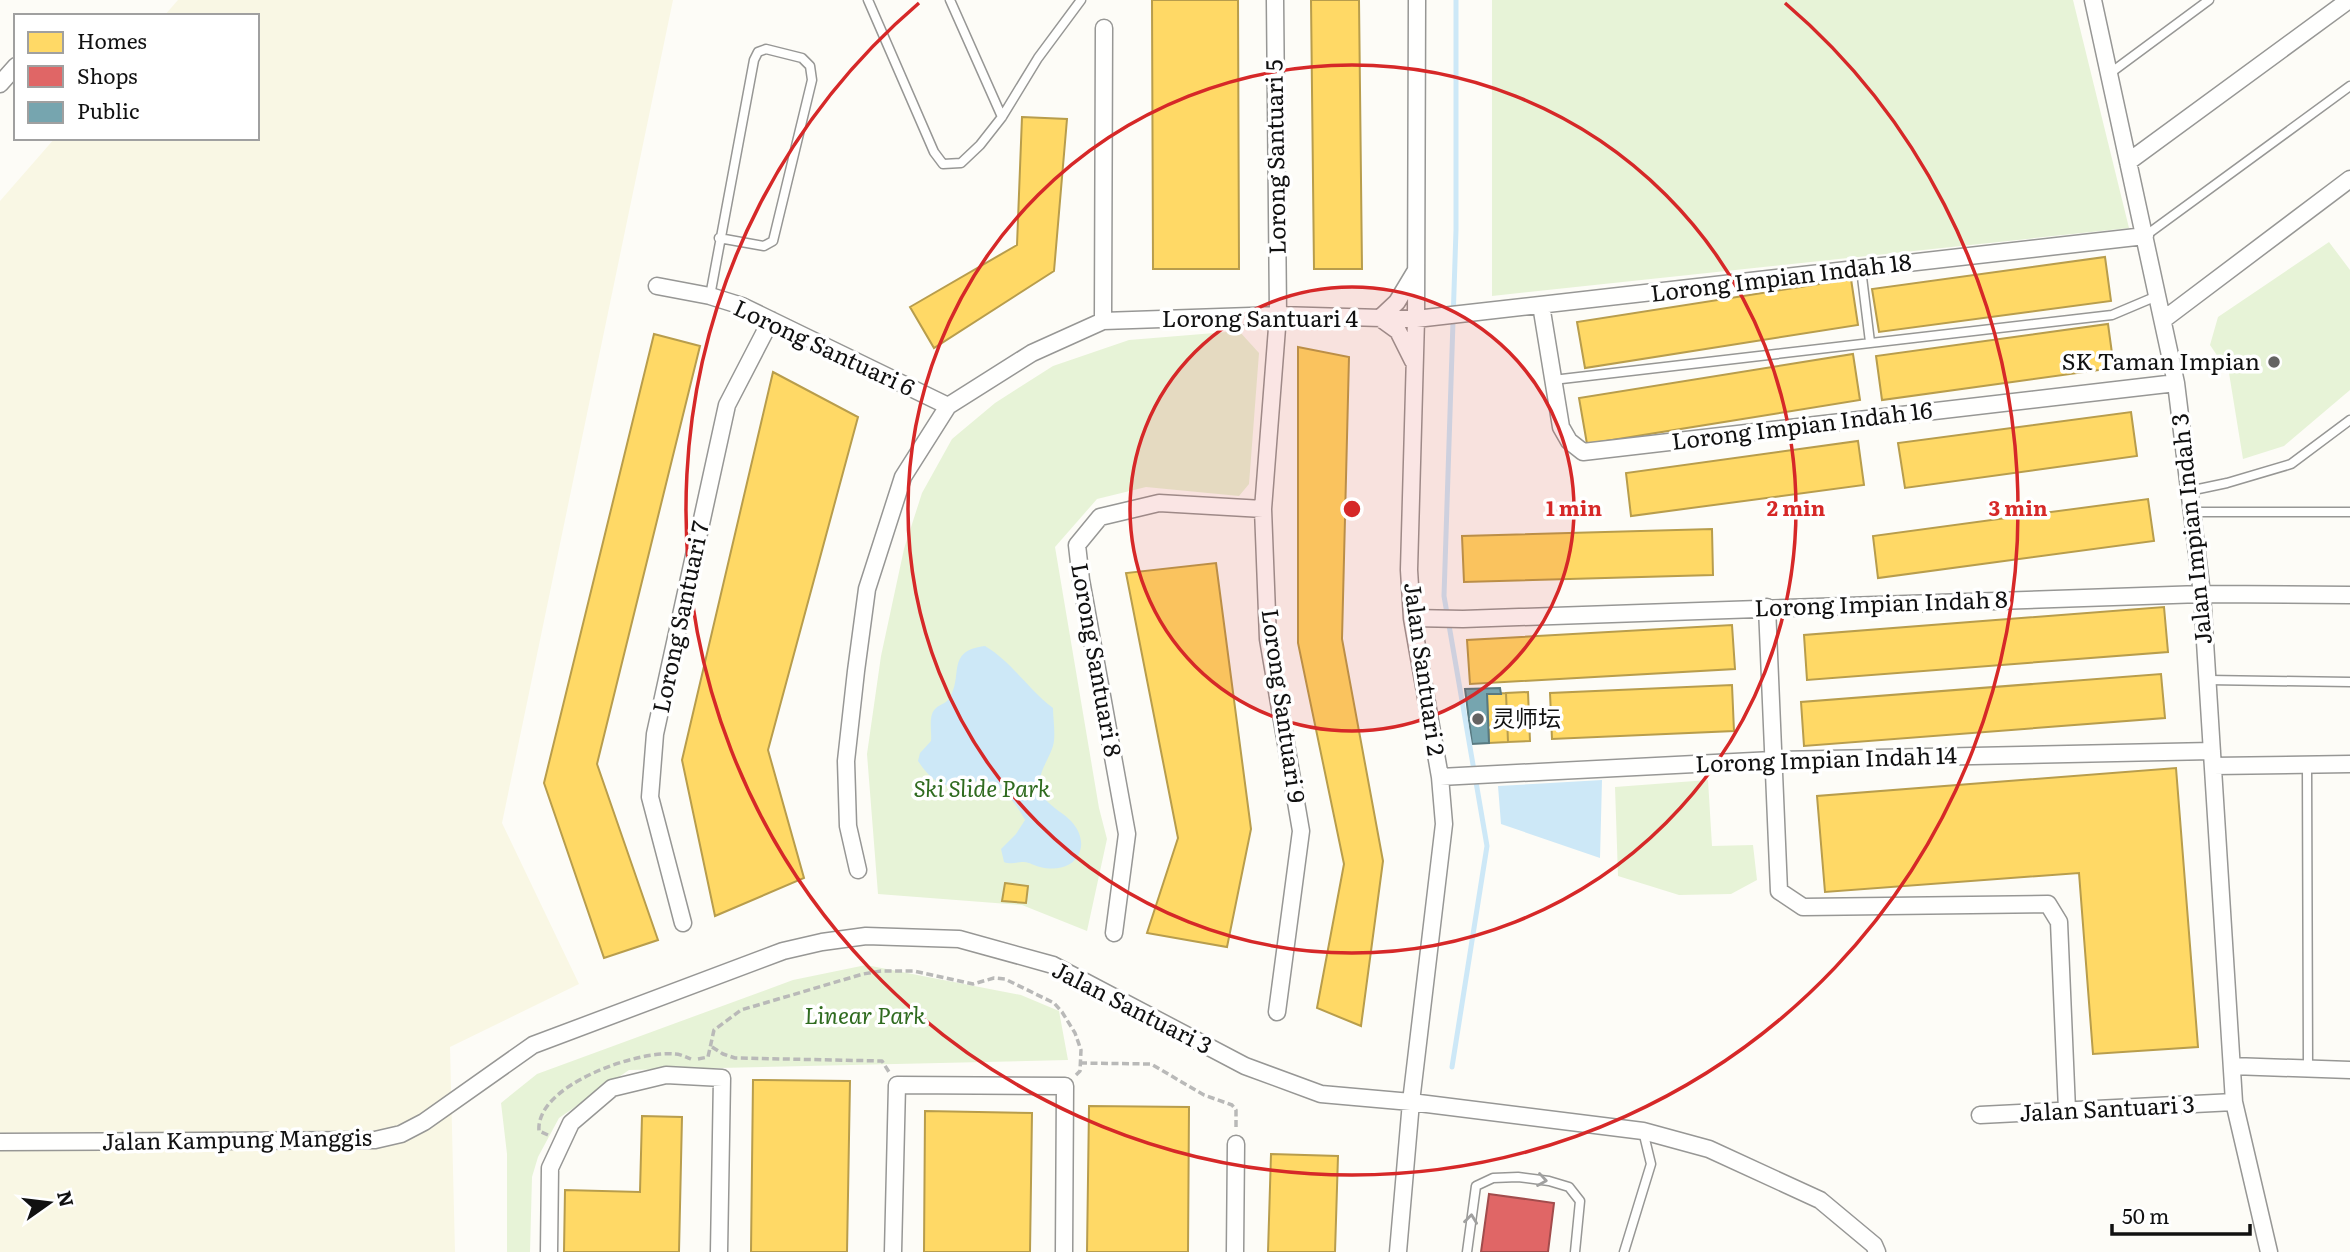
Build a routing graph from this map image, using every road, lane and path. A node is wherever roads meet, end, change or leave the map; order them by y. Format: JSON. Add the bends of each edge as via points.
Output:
{"nodes":[{"id":1,"x":868,"y":0,"type":"edge"},
{"id":2,"x":950,"y":0,"type":"edge"},
{"id":3,"x":1082,"y":0,"type":"edge"},
{"id":4,"x":1275,"y":0,"type":"edge"},
{"id":5,"x":1417,"y":0,"type":"edge"},
{"id":6,"x":2093,"y":0,"type":"edge"},
{"id":7,"x":2209,"y":0,"type":"edge"},
{"id":8,"x":2349,"y":0,"type":"edge"},
{"id":9,"x":1104,"y":28,"type":"dead end"},
{"id":10,"x":14,"y":68,"type":"edge"},
{"id":11,"x":2109,"y":74,"type":"junction"},
{"id":12,"x":0,"y":84,"type":"edge"},
{"id":13,"x":2350,"y":86,"type":"edge"},
{"id":14,"x":1002,"y":117,"type":"junction"},
{"id":15,"x":2128,"y":162,"type":"junction"},
{"id":16,"x":2350,"y":179,"type":"edge"},
{"id":17,"x":2145,"y":236,"type":"junction"},
{"id":18,"x":719,"y":238,"type":"junction"},
{"id":19,"x":1861,"y":269,"type":"junction"},
{"id":20,"x":1417,"y":270,"type":"junction"},
{"id":21,"x":657,"y":286,"type":"dead end"},
{"id":22,"x":710,"y":296,"type":"junction"},
{"id":23,"x":2157,"y":296,"type":"junction"},
{"id":24,"x":1541,"y":305,"type":"junction"},
{"id":25,"x":1278,"y":315,"type":"junction"},
{"id":26,"x":1380,"y":318,"type":"junction"},
{"id":27,"x":1416,"y":319,"type":"junction"},
{"id":28,"x":771,"y":320,"type":"junction"},
{"id":29,"x":2163,"y":320,"type":"junction"},
{"id":30,"x":1103,"y":321,"type":"junction"},
{"id":31,"x":1870,"y":342,"type":"junction"},
{"id":32,"x":1415,"y":366,"type":"junction"},
{"id":33,"x":1553,"y":380,"type":"junction"},
{"id":34,"x":2176,"y":383,"type":"junction"},
{"id":35,"x":948,"y":406,"type":"junction"},
{"id":36,"x":2350,"y":420,"type":"edge"},
{"id":37,"x":2189,"y":491,"type":"junction"},
{"id":38,"x":1263,"y":509,"type":"junction"},
{"id":39,"x":2192,"y":512,"type":"junction"},
{"id":40,"x":2350,"y":512,"type":"edge"},
{"id":41,"x":2202,"y":594,"type":"junction"},
{"id":42,"x":2350,"y":595,"type":"edge"},
{"id":43,"x":1767,"y":607,"type":"junction"},
{"id":44,"x":1419,"y":619,"type":"junction"},
{"id":45,"x":2208,"y":680,"type":"junction"},
{"id":46,"x":2350,"y":682,"type":"edge"},
{"id":47,"x":2212,"y":758,"type":"junction"},
{"id":48,"x":1773,"y":760,"type":"junction"},
{"id":49,"x":2350,"y":764,"type":"edge"},
{"id":50,"x":2307,"y":765,"type":"junction"},
{"id":51,"x":1448,"y":777,"type":"junction"},
{"id":52,"x":858,"y":870,"type":"dead end"},
{"id":53,"x":683,"y":923,"type":"dead end"},
{"id":54,"x":1114,"y":933,"type":"dead end"},
{"id":55,"x":1277,"y":1012,"type":"dead end"},
{"id":56,"x":712,"y":1047,"type":"junction"},
{"id":57,"x":1080,"y":1063,"type":"junction"},
{"id":58,"x":2232,"y":1066,"type":"junction"},
{"id":59,"x":2308,"y":1069,"type":"junction"},
{"id":60,"x":2350,"y":1070,"type":"edge"},
{"id":61,"x":897,"y":1085,"type":"junction"},
{"id":62,"x":1065,"y":1086,"type":"junction"},
{"id":63,"x":462,"y":1094,"type":"joint"},
{"id":64,"x":1411,"y":1102,"type":"junction"},
{"id":65,"x":2234,"y":1102,"type":"junction"},
{"id":66,"x":2067,"y":1110,"type":"junction"},
{"id":67,"x":1980,"y":1115,"type":"dead end"},
{"id":68,"x":1643,"y":1131,"type":"junction"},
{"id":69,"x":0,"y":1142,"type":"edge"},
{"id":70,"x":562,"y":1142,"type":"junction"},
{"id":71,"x":1236,"y":1143,"type":"joint"},
{"id":72,"x":549,"y":1252,"type":"edge"},
{"id":73,"x":719,"y":1252,"type":"edge"},
{"id":74,"x":893,"y":1252,"type":"edge"},
{"id":75,"x":1064,"y":1252,"type":"edge"},
{"id":76,"x":1235,"y":1252,"type":"edge"},
{"id":77,"x":1398,"y":1252,"type":"edge"},
{"id":78,"x":1467,"y":1252,"type":"edge"},
{"id":79,"x":1575,"y":1252,"type":"edge"},
{"id":80,"x":1624,"y":1252,"type":"edge"},
{"id":81,"x":1877,"y":1252,"type":"edge"},
{"id":82,"x":2269,"y":1252,"type":"edge"}],
"edges":[{"from":1,"to":14,"type":"lane","via":[[943,164],[961,163]]},
{"from":2,"to":14,"type":"lane"},
{"from":3,"to":14,"type":"lane","via":[[1038,58]]},
{"from":4,"to":25,"type":"street","name":"Lorong Santuari 5"},
{"from":5,"to":20,"type":"street","name":"Jalan Santuari 2"},
{"from":6,"to":11,"type":"street","name":"Jalan Impian Indah 3"},
{"from":7,"to":11,"type":"lane"},
{"from":8,"to":15,"type":"street"},
{"from":9,"to":30,"type":"street"},
{"from":10,"to":12,"type":"street"},
{"from":11,"to":15,"type":"street","name":"Jalan Impian Indah 3"},
{"from":13,"to":17,"type":"lane"},
{"from":15,"to":17,"type":"street","name":"Jalan Impian Indah 3"},
{"from":16,"to":29,"type":"street"},
{"from":17,"to":19,"type":"street","name":"Lorong Impian Indah 18"},
{"from":17,"to":23,"type":"street","name":"Jalan Impian Indah 3"},
{"from":18,"to":18,"type":"lane","via":[[754,60],[766,49],[802,58],[810,66],[813,80],[774,241],[764,246]]},
{"from":18,"to":22,"type":"lane"},
{"from":19,"to":24,"type":"street","name":"Lorong Impian Indah 18"},
{"from":19,"to":31,"type":"lane"},
{"from":20,"to":26,"type":"street","via":[[1397,302]]},
{"from":20,"to":27,"type":"street","name":"Jalan Santuari 2"},
{"from":21,"to":22,"type":"street","name":"Lorong Santuari 6"},
{"from":22,"to":28,"type":"street","name":"Lorong Santuari 6"},
{"from":23,"to":29,"type":"street","name":"Jalan Impian Indah 3"},
{"from":23,"to":31,"type":"lane","via":[[2112,315]]},
{"from":24,"to":27,"type":"street","name":"Lorong Impian Indah 18"},
{"from":24,"to":33,"type":"street","name":"Lorong Impian Indah 16"},
{"from":25,"to":26,"type":"street","name":"Lorong Santuari 4"},
{"from":25,"to":30,"type":"street","name":"Lorong Santuari 4"},
{"from":25,"to":38,"type":"street","name":"Lorong Santuari 9"},
{"from":26,"to":27,"type":"street","name":"Lorong Santuari 4"},
{"from":26,"to":32,"type":"street","via":[[1398,331]]},
{"from":27,"to":32,"type":"street","name":"Jalan Santuari 2"},
{"from":28,"to":35,"type":"street","name":"Lorong Santuari 6"},
{"from":28,"to":53,"type":"street","name":"Lorong Santuari 7","via":[[727,405],[655,734],[650,797]]},
{"from":29,"to":34,"type":"street","name":"Jalan Impian Indah 3"},
{"from":30,"to":35,"type":"street","name":"Lorong Santuari 4","via":[[1032,353]]},
{"from":31,"to":33,"type":"lane"},
{"from":32,"to":44,"type":"street","name":"Jalan Santuari 2","via":[[1410,492]]},
{"from":33,"to":34,"type":"street","name":"Lorong Impian Indah 16","via":[[1561,427],[1583,452]]},
{"from":34,"to":37,"type":"street","name":"Jalan Impian Indah 3"},
{"from":35,"to":52,"type":"street","name":"Lorong Santuari 4","via":[[903,478],[867,589],[846,761],[848,826]]},
{"from":36,"to":37,"type":"lane","via":[[2291,464]]},
{"from":37,"to":39,"type":"street","name":"Jalan Impian Indah 3"},
{"from":38,"to":54,"type":"street","name":"Lorong Santuari 8","via":[[1159,503],[1100,517],[1077,545],[1127,834]]},
{"from":38,"to":55,"type":"street","name":"Lorong Santuari 9","via":[[1269,639],[1301,831]]},
{"from":39,"to":40,"type":"lane"},
{"from":39,"to":41,"type":"street","name":"Jalan Impian Indah 3"},
{"from":41,"to":42,"type":"street","name":"Lorong Impian Indah 8"},
{"from":41,"to":43,"type":"street","name":"Lorong Impian Indah 8"},
{"from":41,"to":45,"type":"street","name":"Jalan Impian Indah 3"},
{"from":43,"to":44,"type":"street","name":"Lorong Impian Indah 8"},
{"from":43,"to":48,"type":"street"},
{"from":44,"to":51,"type":"street","name":"Jalan Santuari 2"},
{"from":45,"to":46,"type":"lane"},
{"from":45,"to":47,"type":"street","name":"Jalan Impian Indah 3"},
{"from":47,"to":48,"type":"street","name":"Lorong Impian Indah 14"},
{"from":47,"to":50,"type":"street","name":"Lorong Impian Indah 14"},
{"from":47,"to":58,"type":"street","name":"Jalan Impian Indah 3"},
{"from":48,"to":51,"type":"street","name":"Lorong Impian Indah 14"},
{"from":48,"to":66,"type":"street","via":[[1779,891],[1803,907],[2048,904],[2059,922]]},
{"from":49,"to":50,"type":"street","name":"Lorong Impian Indah 14"},
{"from":50,"to":59,"type":"lane"},
{"from":51,"to":64,"type":"street","name":"Jalan Santuari 2"},
{"from":56,"to":57,"type":"path","via":[[714,1030],[741,1010],[863,974],[914,971],[973,984],[1005,979],[1054,1003],[1075,1034]]},
{"from":56,"to":61,"type":"path","via":[[735,1058],[882,1061]]},
{"from":56,"to":70,"type":"path","via":[[708,1056],[693,1060],[656,1054],[608,1065],[571,1085],[548,1105],[538,1122],[539,1131]]},
{"from":57,"to":62,"type":"path","via":[[1080,1070]]},
{"from":57,"to":71,"type":"path","via":[[1151,1063],[1204,1096],[1232,1105]]},
{"from":58,"to":59,"type":"street"},
{"from":58,"to":65,"type":"street","name":"Jalan Impian Indah 3"},
{"from":59,"to":60,"type":"street"},
{"from":61,"to":62,"type":"street"},
{"from":61,"to":74,"type":"street"},
{"from":62,"to":75,"type":"street"},
{"from":63,"to":64,"type":"street","name":"Jalan Santuari 3","via":[[533,1045],[783,951],[866,936],[958,939],[1053,965],[1245,1066],[1321,1094]]},
{"from":63,"to":69,"type":"street","name":"Jalan Kampung Manggis","via":[[424,1122],[375,1140]]},
{"from":64,"to":68,"type":"street","name":"Jalan Santuari 3"},
{"from":64,"to":77,"type":"street","name":"Jalan Santuari 2"},
{"from":65,"to":66,"type":"street","name":"Jalan Santuari 3"},
{"from":65,"to":82,"type":"street","name":"Jalan Impian Indah 3"},
{"from":66,"to":67,"type":"street","name":"Jalan Santuari 3"},
{"from":68,"to":80,"type":"lane","via":[[1651,1164]]},
{"from":68,"to":81,"type":"street","name":"Jalan Santuari 3","via":[[1709,1149],[1820,1200]]},
{"from":70,"to":72,"type":"street","via":[[550,1168]]},
{"from":70,"to":73,"type":"street","via":[[571,1123],[612,1087],[666,1075],[722,1078]]},
{"from":71,"to":76,"type":"street"},
{"from":78,"to":79,"type":"lane","one_way":true,"via":[[1475,1186],[1493,1178],[1518,1177],[1569,1187],[1580,1200]]}]}
